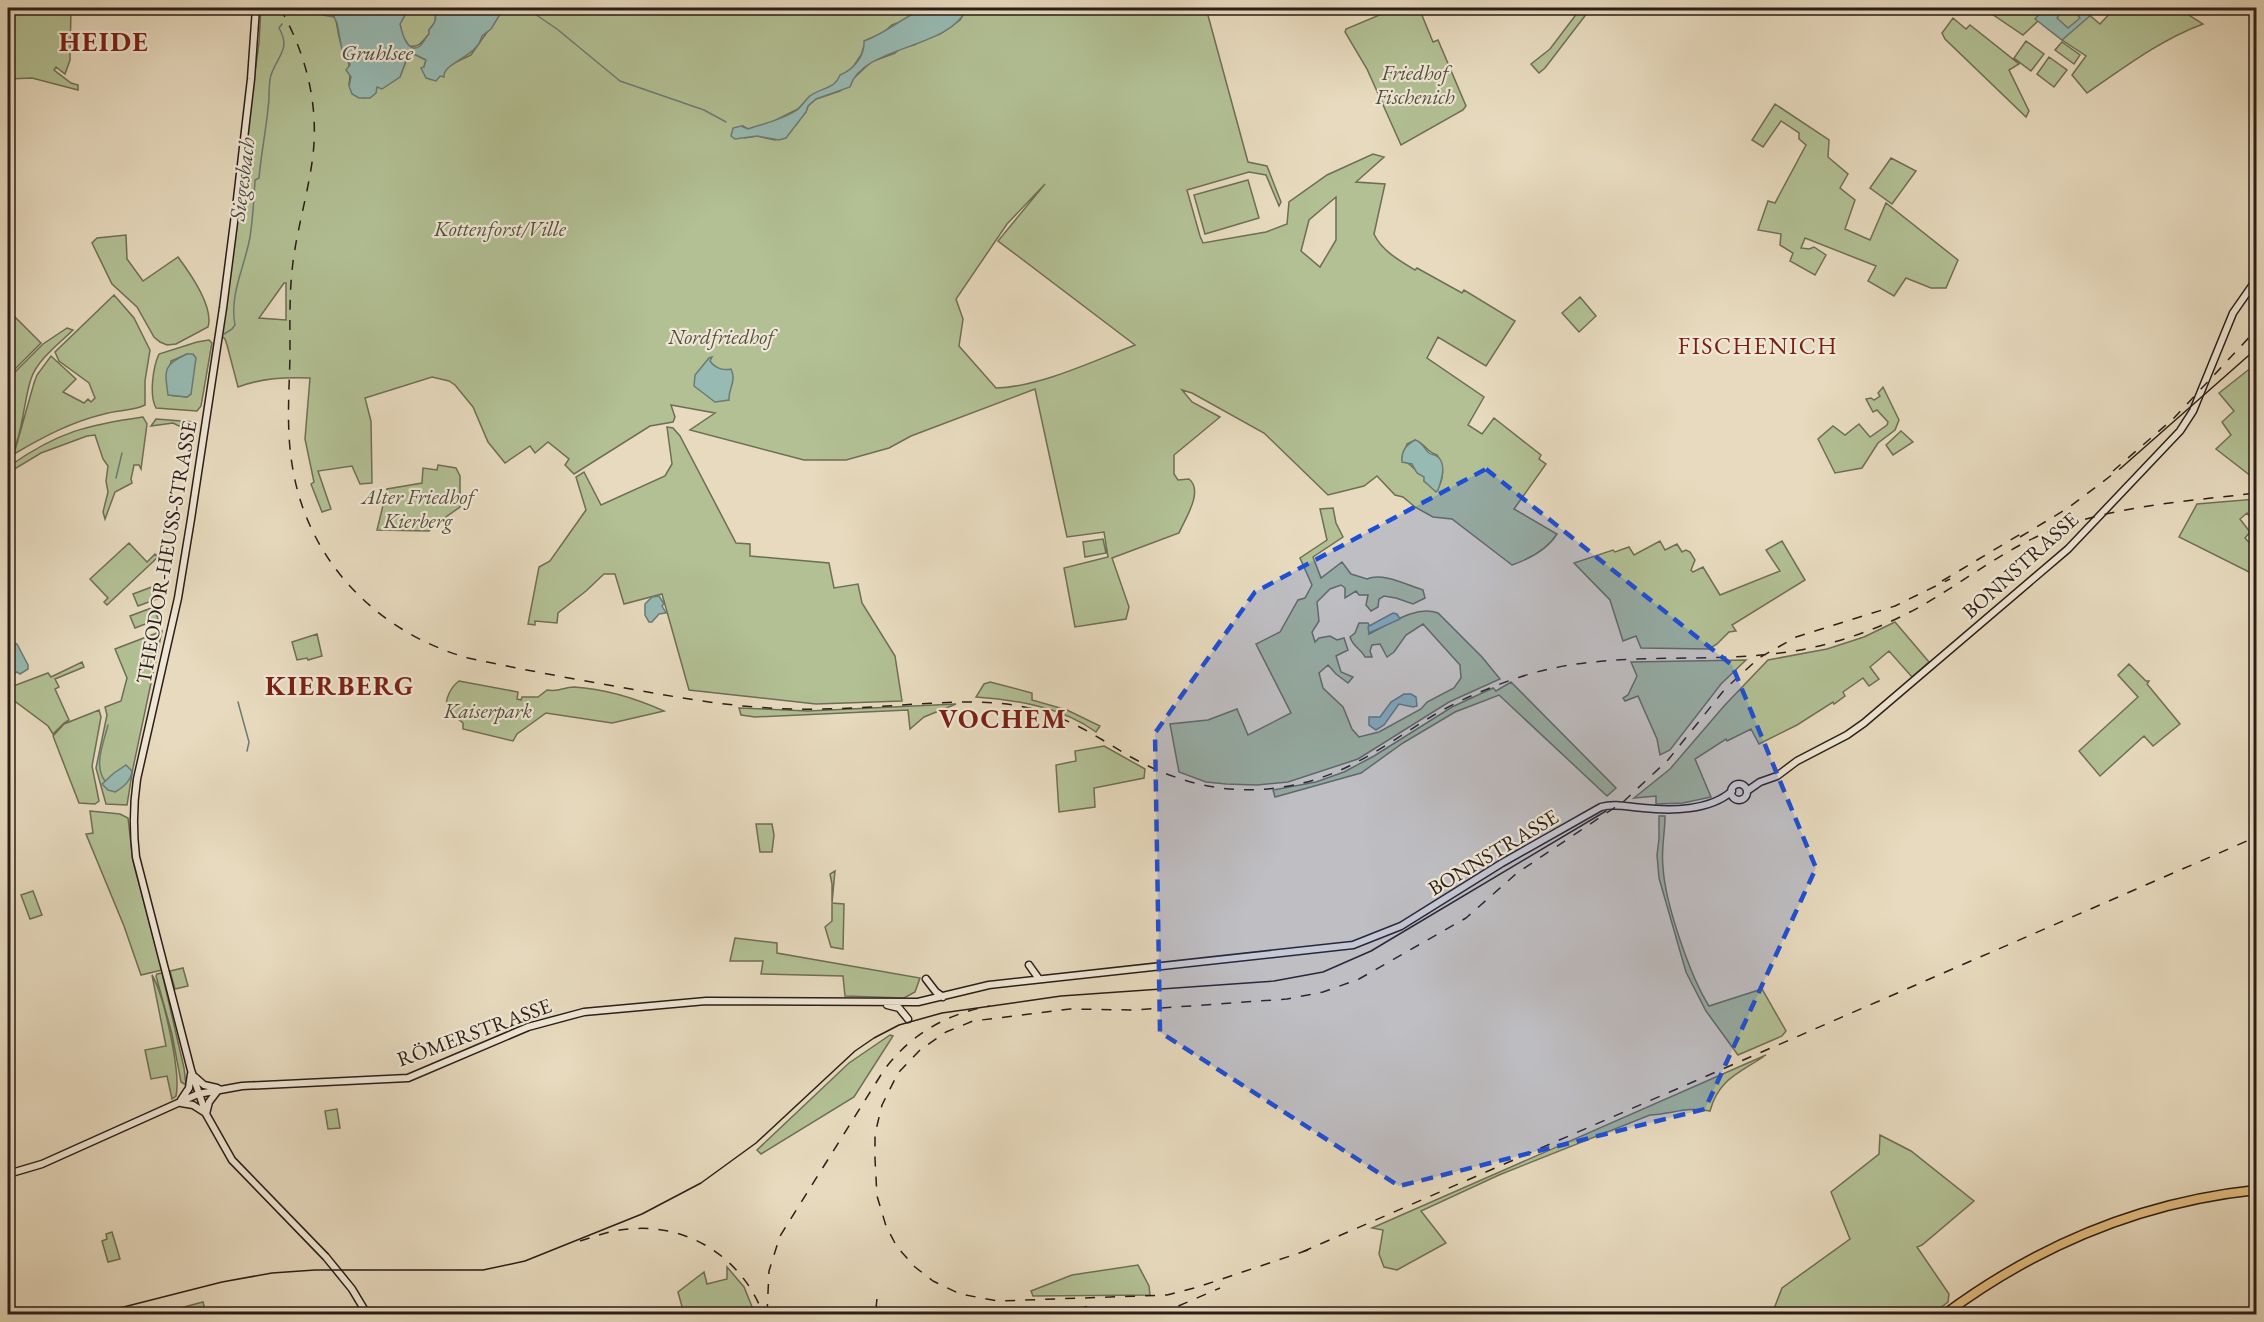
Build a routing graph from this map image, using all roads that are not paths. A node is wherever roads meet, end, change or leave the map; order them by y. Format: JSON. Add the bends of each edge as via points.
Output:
{"nodes":[{"id":1,"x":256,"y":8,"type":"edge"},
{"id":2,"x":2256,"y":280,"type":"edge"},
{"id":3,"x":1760,"y":782,"type":"junction"},
{"id":4,"x":1743,"y":784,"type":"junction"},
{"id":5,"x":1732,"y":791,"type":"junction"},
{"id":6,"x":1747,"y":791,"type":"junction"},
{"id":7,"x":1724,"y":797,"type":"junction"},
{"id":8,"x":1735,"y":798,"type":"junction"},
{"id":9,"x":1282,"y":954,"type":"joint"},
{"id":10,"x":1112,"y":972,"type":"junction"},
{"id":11,"x":926,"y":979,"type":"dead end"},
{"id":12,"x":1040,"y":979,"type":"junction"},
{"id":13,"x":1023,"y":981,"type":"junction"},
{"id":14,"x":966,"y":991,"type":"junction"},
{"id":15,"x":944,"y":997,"type":"junction"},
{"id":16,"x":875,"y":1003,"type":"junction"},
{"id":17,"x":908,"y":1019,"type":"dead end"},
{"id":18,"x":192,"y":1072,"type":"junction"},
{"id":19,"x":219,"y":1089,"type":"junction"},
{"id":20,"x":198,"y":1094,"type":"junction"},
{"id":21,"x":179,"y":1102,"type":"junction"},
{"id":22,"x":206,"y":1114,"type":"junction"},
{"id":23,"x":8,"y":1174,"type":"edge"},
{"id":24,"x":2256,"y":1190,"type":"edge"},
{"id":25,"x":367,"y":1314,"type":"edge"},
{"id":26,"x":1945,"y":1314,"type":"edge"}],
"edges":[{"from":1,"to":18,"type":"main road","name":"THEODOR-HEUSS-STRASSE","via":[[244,145],[223,308],[178,598],[137,779],[133,820],[136,857]]},
{"from":2,"to":3,"type":"main road","name":"BONNSTRASSE","via":[[2233,313],[2187,421],[2068,549],[1864,723],[1777,776]]},
{"from":3,"to":4,"type":"main road","name":"BONNSTRASSE"},
{"from":3,"to":6,"type":"main road","name":"BONNSTRASSE"},
{"from":4,"to":5,"type":"main road","via":[[1736,784]]},
{"from":4,"to":6,"type":"main road"},
{"from":5,"to":7,"type":"main road","name":"BONNSTRASSE"},
{"from":5,"to":8,"type":"main road"},
{"from":6,"to":8,"type":"main road","via":[[1744,798]]},
{"from":7,"to":8,"type":"main road","name":"BONNSTRASSE"},
{"from":7,"to":9,"type":"main road","name":"BONNSTRASSE","via":[[1683,808],[1601,807],[1383,935],[1337,948]]},
{"from":9,"to":10,"type":"main road","name":"RÖMERSTRASSE"},
{"from":10,"to":12,"type":"main road","name":"RÖMERSTRASSE"},
{"from":10,"to":14,"type":"main road","name":"RÖMERSTRASSE"},
{"from":11,"to":15,"type":"main road"},
{"from":12,"to":13,"type":"main road","name":"RÖMERSTRASSE"},
{"from":12,"to":13,"type":"main road","via":[[1029,965]]},
{"from":13,"to":14,"type":"main road","name":"RÖMERSTRASSE"},
{"from":14,"to":15,"type":"main road","name":"RÖMERSTRASSE"},
{"from":15,"to":16,"type":"main road","name":"RÖMERSTRASSE"},
{"from":16,"to":17,"type":"main road","via":[[899,1008]]},
{"from":16,"to":19,"type":"main road","name":"RÖMERSTRASSE","via":[[706,1001],[593,1010],[528,1028],[408,1078]]},
{"from":18,"to":19,"type":"main road","via":[[204,1085]]},
{"from":18,"to":20,"type":"main road","name":"THEODOR-HEUSS-STRASSE"},
{"from":18,"to":21,"type":"main road","via":[[189,1088]]},
{"from":19,"to":20,"type":"main road","name":"RÖMERSTRASSE"},
{"from":19,"to":22,"type":"main road"},
{"from":20,"to":21,"type":"main road","name":"RÖMERSTRASSE"},
{"from":20,"to":22,"type":"main road","name":"THEODOR-HEUSS-STRASSE"},
{"from":21,"to":22,"type":"main road"},
{"from":21,"to":23,"type":"main road","name":"RÖMERSTRASSE","via":[[63,1155]]},
{"from":22,"to":25,"type":"main road","name":"THEODOR-HEUSS-STRASSE","via":[[232,1160],[326,1257]]},
{"from":24,"to":26,"type":"highway","via":[[2171,1204],[2097,1227],[2016,1266]]}]}
